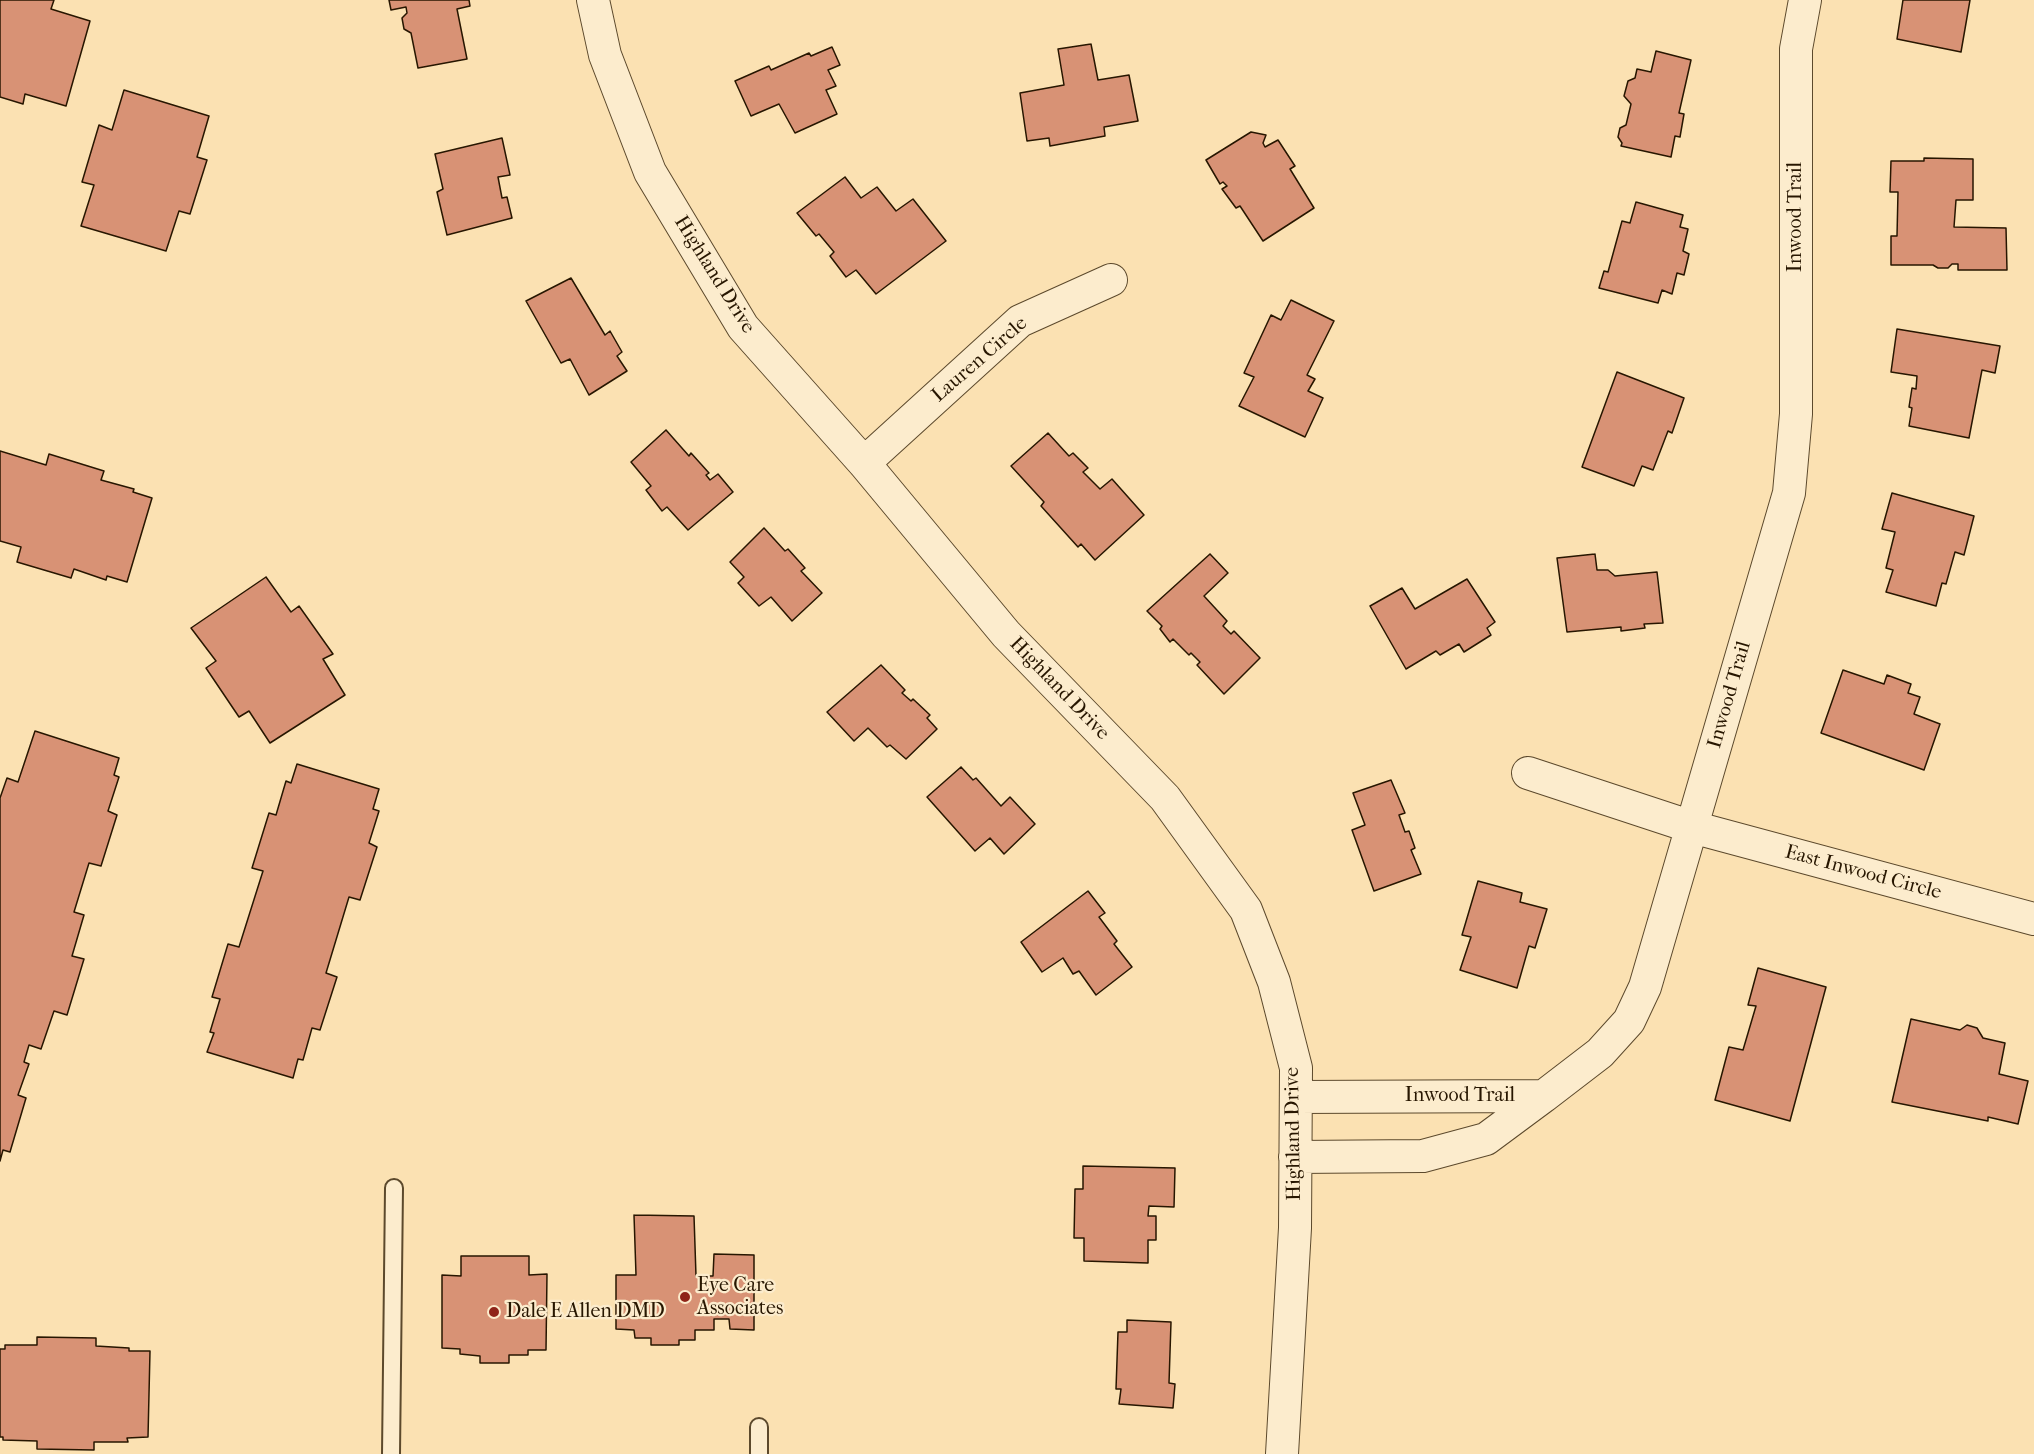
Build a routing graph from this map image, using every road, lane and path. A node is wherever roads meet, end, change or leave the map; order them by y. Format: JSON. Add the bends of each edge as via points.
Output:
{"nodes":[{"id":1,"x":593,"y":0,"type":"edge"},
{"id":2,"x":1805,"y":0,"type":"edge"},
{"id":3,"x":1111,"y":280,"type":"dead end"},
{"id":4,"x":864,"y":463,"type":"junction"},
{"id":5,"x":1527,"y":773,"type":"dead end"},
{"id":6,"x":1692,"y":827,"type":"junction"},
{"id":7,"x":2034,"y":919,"type":"edge"},
{"id":8,"x":1544,"y":1096,"type":"junction"},
{"id":9,"x":1296,"y":1097,"type":"junction"},
{"id":10,"x":1295,"y":1157,"type":"junction"},
{"id":11,"x":394,"y":1188,"type":"dead end"},
{"id":12,"x":759,"y":1427,"type":"dead end"},
{"id":13,"x":391,"y":1454,"type":"edge"},
{"id":14,"x":759,"y":1454,"type":"edge"},
{"id":15,"x":1282,"y":1454,"type":"edge"}],
"edges":[{"from":1,"to":4,"type":"street","name":"Highland Drive","via":[[604,54],[650,172],[743,327]]},
{"from":2,"to":6,"type":"street","name":"Inwood Trail","via":[[1796,49],[1796,414],[1789,493]]},
{"from":3,"to":4,"type":"street","name":"Lauren Circle","via":[[1020,321]]},
{"from":4,"to":9,"type":"street","name":"Highland Drive","via":[[1006,634],[1165,798],[1246,910],[1274,982],[1296,1068]]},
{"from":5,"to":6,"type":"street","name":"East Inwood Circle"},
{"from":6,"to":7,"type":"street","name":"East Inwood Circle"},
{"from":6,"to":8,"type":"street","name":"Inwood Trail","via":[[1645,987],[1629,1021],[1600,1053]]},
{"from":8,"to":9,"type":"street","name":"Inwood Trail"},
{"from":8,"to":10,"type":"street","via":[[1486,1139],[1423,1156]]},
{"from":9,"to":10,"type":"street","name":"Highland Drive"},
{"from":10,"to":15,"type":"street","name":"Highland Drive","via":[[1295,1228]]},
{"from":11,"to":13,"type":"lane"},
{"from":12,"to":14,"type":"lane"}]}
